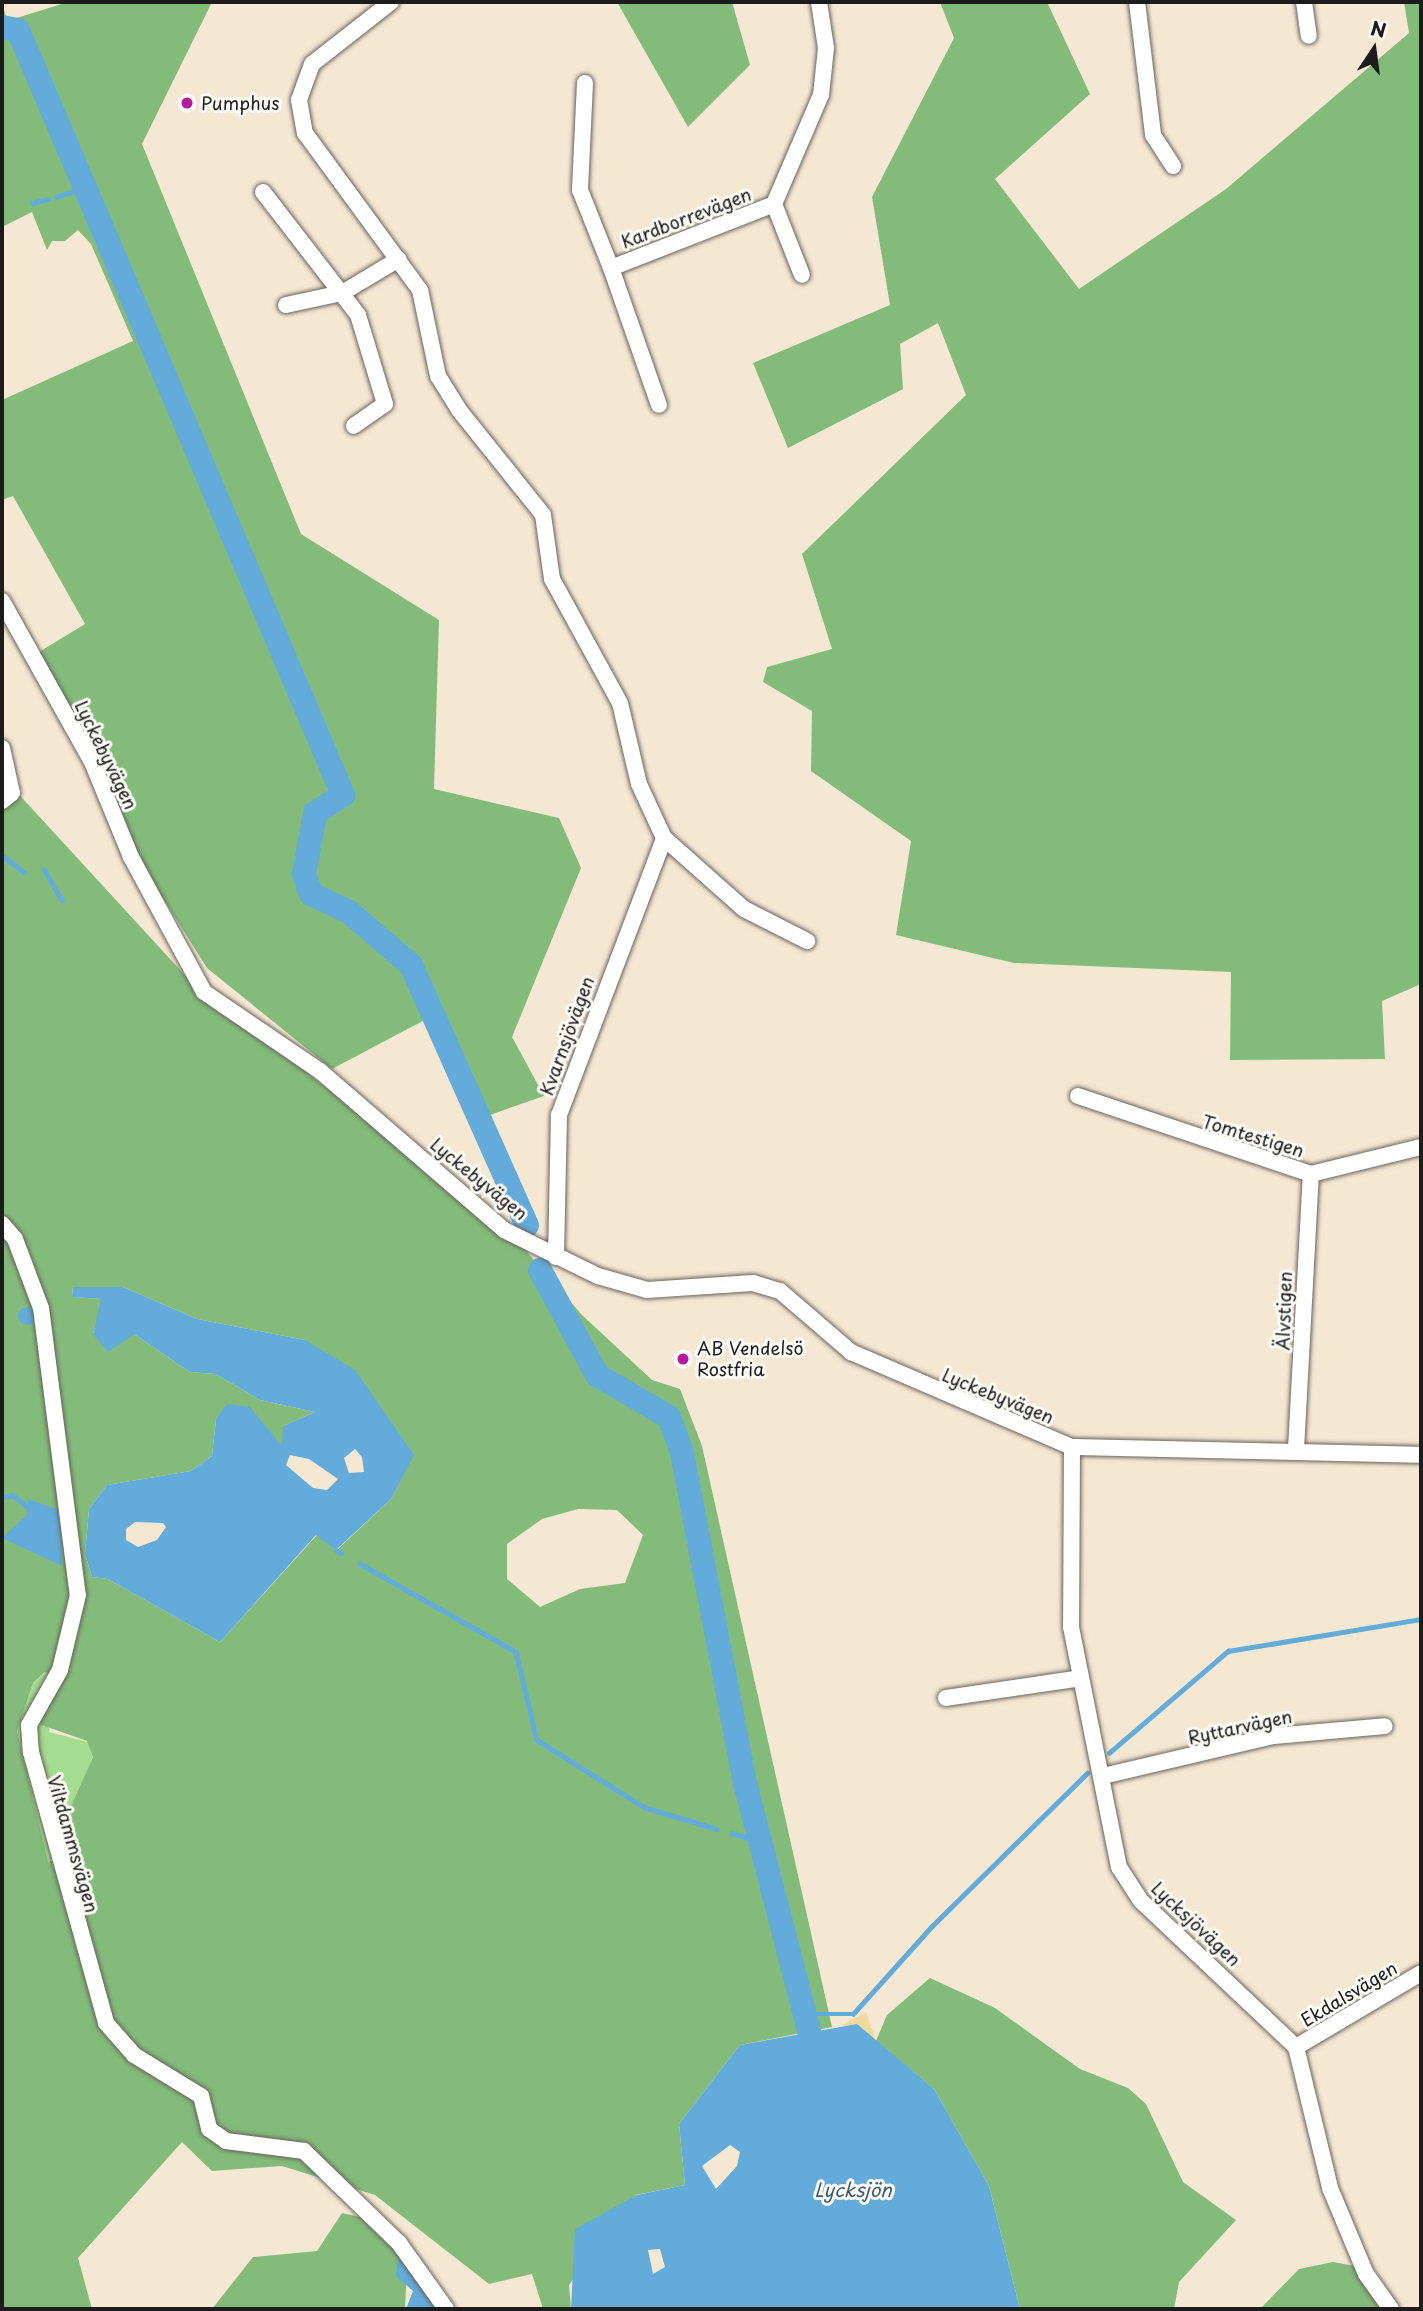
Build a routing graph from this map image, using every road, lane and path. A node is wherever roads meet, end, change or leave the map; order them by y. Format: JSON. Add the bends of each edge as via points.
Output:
{"nodes":[{"id":1,"x":391,"y":2,"type":"edge"},
{"id":2,"x":819,"y":2,"type":"edge"},
{"id":3,"x":1137,"y":2,"type":"edge"},
{"id":4,"x":1304,"y":2,"type":"edge"},
{"id":5,"x":1309,"y":36,"type":"dead end"},
{"id":6,"x":585,"y":83,"type":"dead end"},
{"id":7,"x":1173,"y":166,"type":"dead end"},
{"id":8,"x":262,"y":192,"type":"dead end"},
{"id":9,"x":774,"y":204,"type":"junction"},
{"id":10,"x":399,"y":259,"type":"junction"},
{"id":11,"x":611,"y":268,"type":"junction"},
{"id":12,"x":802,"y":275,"type":"dead end"},
{"id":13,"x":342,"y":293,"type":"junction"},
{"id":14,"x":286,"y":305,"type":"dead end"},
{"id":15,"x":659,"y":405,"type":"dead end"},
{"id":16,"x":354,"y":426,"type":"dead end"},
{"id":17,"x":2,"y":601,"type":"edge"},
{"id":18,"x":2,"y":748,"type":"edge"},
{"id":19,"x":2,"y":801,"type":"edge"},
{"id":20,"x":664,"y":838,"type":"junction"},
{"id":21,"x":807,"y":941,"type":"dead end"},
{"id":22,"x":1078,"y":1096,"type":"dead end"},
{"id":23,"x":1421,"y":1147,"type":"edge"},
{"id":24,"x":1311,"y":1174,"type":"junction"},
{"id":25,"x":2,"y":1224,"type":"edge"},
{"id":26,"x":556,"y":1256,"type":"junction"},
{"id":27,"x":1072,"y":1447,"type":"junction"},
{"id":28,"x":1296,"y":1448,"type":"junction"},
{"id":29,"x":1421,"y":1455,"type":"edge"},
{"id":30,"x":1081,"y":1678,"type":"junction"},
{"id":31,"x":946,"y":1698,"type":"dead end"},
{"id":32,"x":1385,"y":1726,"type":"dead end"},
{"id":33,"x":1103,"y":1776,"type":"junction"},
{"id":34,"x":1421,"y":1973,"type":"edge"},
{"id":35,"x":1296,"y":2048,"type":"junction"},
{"id":36,"x":446,"y":2309,"type":"edge"},
{"id":37,"x":1391,"y":2309,"type":"edge"}],
"edges":[{"from":1,"to":10,"type":"street","via":[[312,64],[299,100],[305,133]]},
{"from":2,"to":9,"type":"street","name":"Kardborrevägen","via":[[826,48],[821,96]]},
{"from":3,"to":7,"type":"street","via":[[1153,135]]},
{"from":4,"to":5,"type":"street"},
{"from":6,"to":11,"type":"street","name":"Kardborrevägen","via":[[580,190]]},
{"from":8,"to":13,"type":"street"},
{"from":9,"to":11,"type":"street","name":"Kardborrevägen"},
{"from":9,"to":12,"type":"street","name":"Kardborrevägen"},
{"from":10,"to":13,"type":"street"},
{"from":10,"to":20,"type":"street","via":[[420,290],[438,376],[543,515],[552,579],[620,703],[639,784]]},
{"from":11,"to":15,"type":"street","name":"Kardborrevägen"},
{"from":13,"to":14,"type":"street"},
{"from":13,"to":16,"type":"street","via":[[358,315],[385,404]]},
{"from":17,"to":26,"type":"street","name":"Lyckebyvägen","via":[[92,762],[131,857],[204,992],[320,1071],[504,1230]]},
{"from":18,"to":19,"type":"street","via":[[12,793]]},
{"from":20,"to":21,"type":"street","via":[[744,909]]},
{"from":20,"to":26,"type":"street","name":"Kvarnsjövägen","via":[[559,1115]]},
{"from":22,"to":24,"type":"street","name":"Tomtestigen"},
{"from":23,"to":24,"type":"street","name":"Tomtestigen"},
{"from":24,"to":28,"type":"street","name":"Älvstigen"},
{"from":25,"to":36,"type":"street","name":"Viltdammsvägen","via":[[15,1239],[41,1308],[78,1595],[60,1670],[29,1725],[30,1752],[106,2023],[134,2055],[201,2096],[209,2129],[226,2141],[304,2151],[399,2243]]},
{"from":26,"to":27,"type":"street","name":"Lyckebyvägen","via":[[647,1290],[753,1283],[780,1290],[851,1352]]},
{"from":27,"to":28,"type":"street","name":"Lyckebyvägen"},
{"from":27,"to":30,"type":"street","name":"Lycksjövägen","via":[[1067,1565]]},
{"from":28,"to":29,"type":"street","name":"Lyckebyvägen"},
{"from":30,"to":31,"type":"street"},
{"from":30,"to":33,"type":"street","name":"Lycksjövägen"},
{"from":32,"to":33,"type":"street","name":"Ryttarvägen","via":[[1274,1737]]},
{"from":33,"to":35,"type":"street","name":"Lycksjövägen","via":[[1125,1882]]},
{"from":34,"to":35,"type":"street","name":"Ekdalsvägen"},
{"from":35,"to":37,"type":"street","via":[[1330,2188],[1366,2274]]}]}
